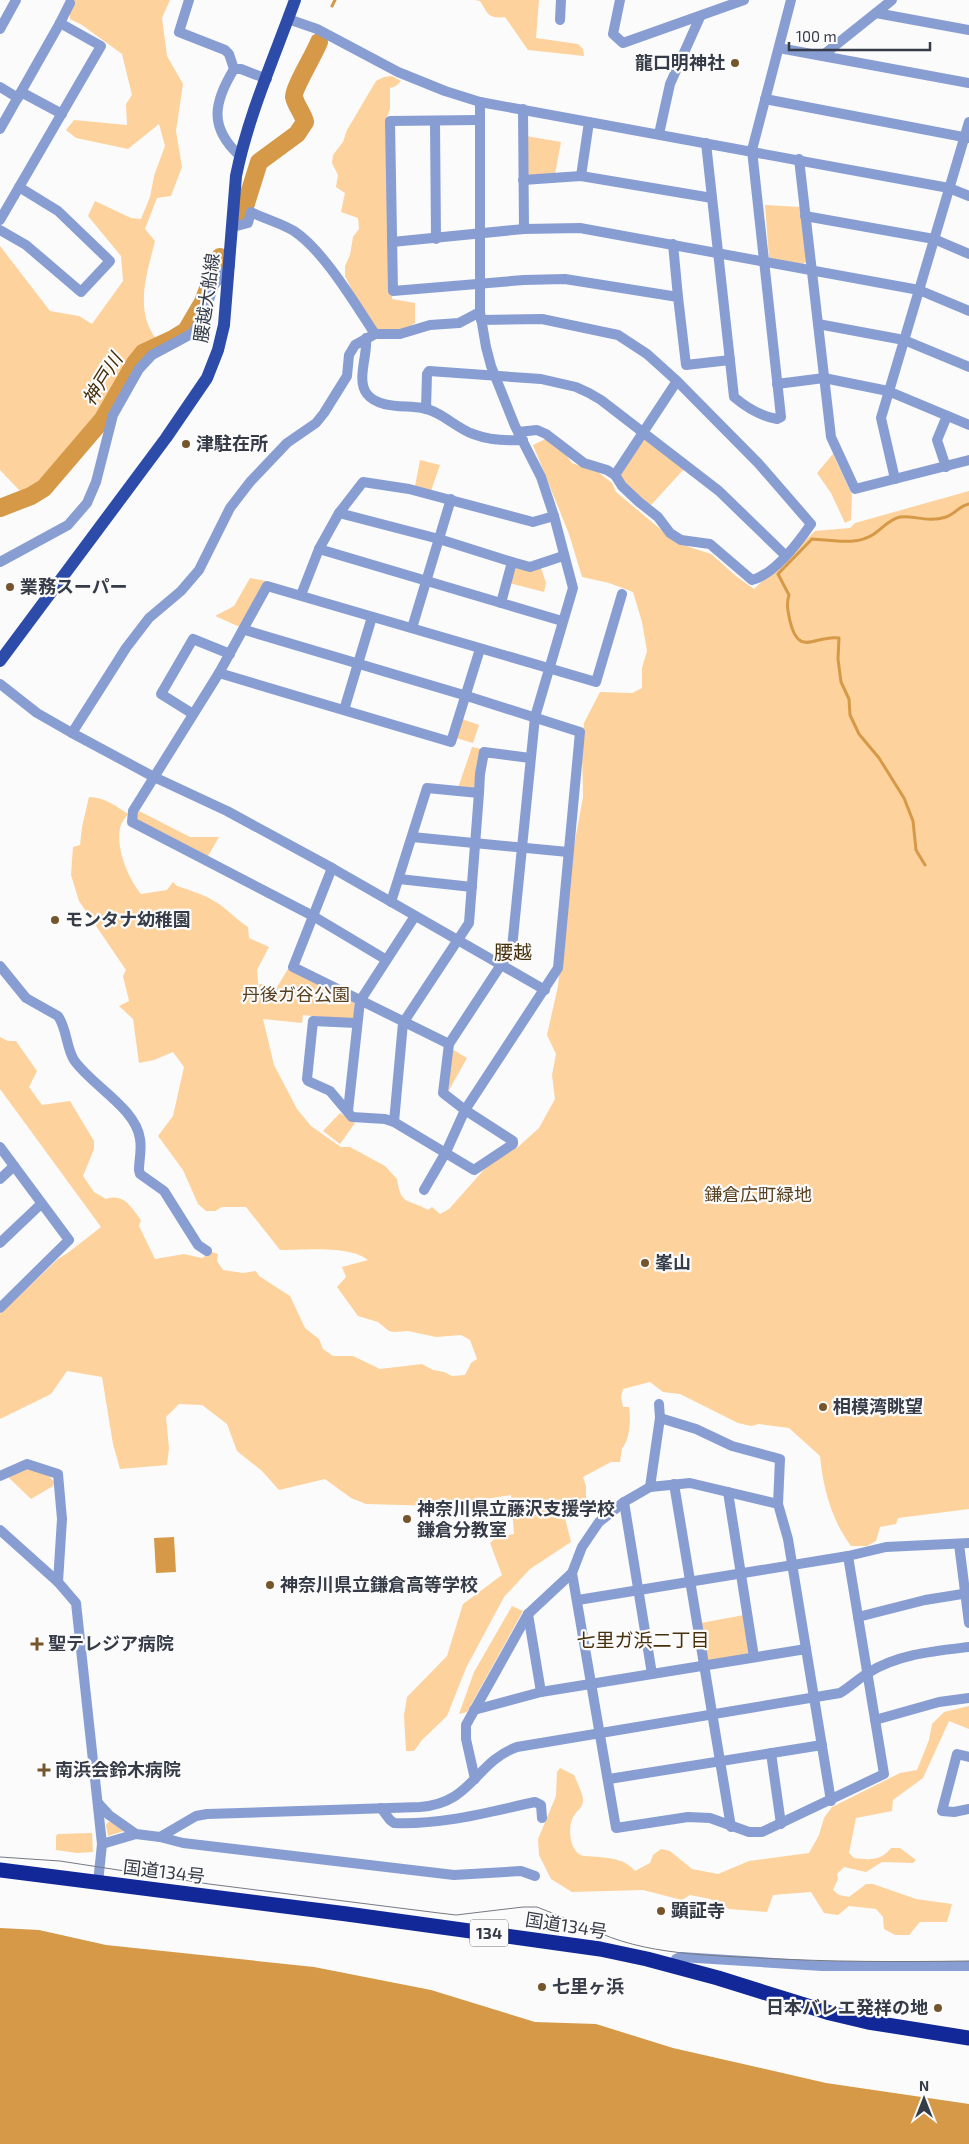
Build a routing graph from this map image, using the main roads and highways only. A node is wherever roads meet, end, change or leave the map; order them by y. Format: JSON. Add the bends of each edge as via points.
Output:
{"nodes":[{"id":1,"x":295,"y":0,"type":"edge"},
{"id":2,"x":0,"y":660,"type":"edge"},
{"id":3,"x":0,"y":1870,"type":"edge"},
{"id":4,"x":969,"y":2038,"type":"edge"}],
"edges":[{"from":1,"to":2,"type":"main road","name":"腰越大船線","via":[[240,156],[224,325],[207,378]]},
{"from":3,"to":4,"type":"highway","name":"国道134号","number":"134","via":[[600,1949],[673,1966],[830,2013]]}]}
